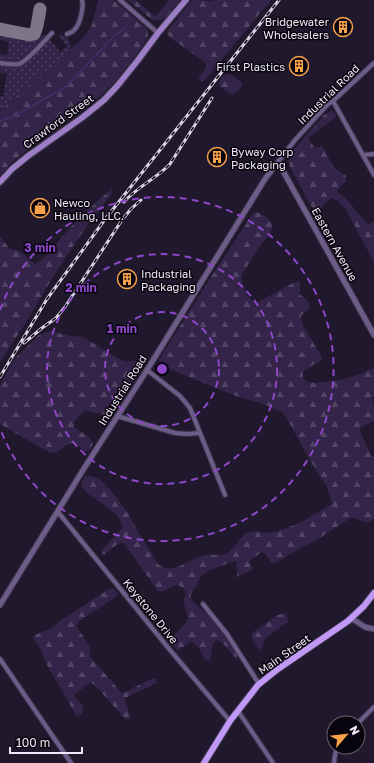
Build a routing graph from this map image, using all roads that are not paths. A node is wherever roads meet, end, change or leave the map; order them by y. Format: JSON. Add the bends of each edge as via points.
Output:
{"nodes":[{"id":1,"x":82,"y":0,"type":"edge"},
{"id":2,"x":120,"y":0,"type":"edge"},
{"id":3,"x":186,"y":0,"type":"edge"},
{"id":4,"x":52,"y":33,"type":"dead end"},
{"id":5,"x":158,"y":33,"type":"junction"},
{"id":6,"x":67,"y":34,"type":"dead end"},
{"id":7,"x":0,"y":63,"type":"edge"},
{"id":8,"x":374,"y":64,"type":"edge"},
{"id":9,"x":333,"y":101,"type":"junction"},
{"id":10,"x":374,"y":154,"type":"edge"},
{"id":11,"x":363,"y":155,"type":"junction"},
{"id":12,"x":278,"y":162,"type":"junction"},
{"id":13,"x":374,"y":175,"type":"edge"},
{"id":14,"x":0,"y":182,"type":"edge"},
{"id":15,"x":374,"y":334,"type":"edge"},
{"id":16,"x":146,"y":370,"type":"junction"},
{"id":17,"x":117,"y":416,"type":"junction"},
{"id":18,"x":200,"y":433,"type":"junction"},
{"id":19,"x":225,"y":495,"type":"dead end"},
{"id":20,"x":58,"y":512,"type":"junction"},
{"id":21,"x":374,"y":593,"type":"edge"},
{"id":22,"x":203,"y":604,"type":"dead end"},
{"id":23,"x":0,"y":605,"type":"edge"},
{"id":24,"x":351,"y":618,"type":"junction"},
{"id":25,"x":374,"y":629,"type":"edge"},
{"id":26,"x":0,"y":659,"type":"edge"},
{"id":27,"x":259,"y":684,"type":"junction"},
{"id":28,"x":374,"y":707,"type":"edge"},
{"id":29,"x":238,"y":711,"type":"junction"},
{"id":30,"x":366,"y":715,"type":"edge"},
{"id":31,"x":230,"y":721,"type":"junction"},
{"id":32,"x":71,"y":763,"type":"edge"},
{"id":33,"x":204,"y":763,"type":"edge"},
{"id":34,"x":274,"y":763,"type":"edge"}],
"edges":[{"from":1,"to":6,"type":"street","via":[[83,6],[77,27]]},
{"from":2,"to":5,"type":"street"},
{"from":3,"to":5,"type":"main road","name":"Crawford Street"},
{"from":4,"to":7,"type":"street","via":[[23,62]]},
{"from":5,"to":14,"type":"main road","name":"Crawford Street","via":[[104,100],[28,156]]},
{"from":8,"to":9,"type":"street","name":"Industrial Road"},
{"from":9,"to":11,"type":"street"},
{"from":9,"to":12,"type":"street","name":"Industrial Road"},
{"from":10,"to":11,"type":"street"},
{"from":11,"to":13,"type":"street"},
{"from":12,"to":15,"type":"street","name":"Eastern Avenue"},
{"from":12,"to":16,"type":"street","name":"Industrial Road"},
{"from":16,"to":17,"type":"street","name":"Industrial Road"},
{"from":16,"to":18,"type":"street","via":[[183,399],[190,408]]},
{"from":17,"to":18,"type":"street","via":[[175,433]]},
{"from":17,"to":20,"type":"street","name":"Industrial Road"},
{"from":18,"to":19,"type":"street"},
{"from":20,"to":23,"type":"street","name":"Industrial Road"},
{"from":20,"to":31,"type":"street","name":"Keystone Drive"},
{"from":21,"to":24,"type":"main road","name":"Main Street"},
{"from":22,"to":27,"type":"street","via":[[227,634]]},
{"from":24,"to":25,"type":"street","via":[[365,627]]},
{"from":24,"to":27,"type":"main road","name":"Main Street"},
{"from":26,"to":32,"type":"street"},
{"from":27,"to":29,"type":"main road","name":"Main Street"},
{"from":28,"to":30,"type":"street"},
{"from":29,"to":31,"type":"main road","name":"Main Street"},
{"from":29,"to":34,"type":"street"},
{"from":31,"to":33,"type":"main road","name":"Main Street"}]}
